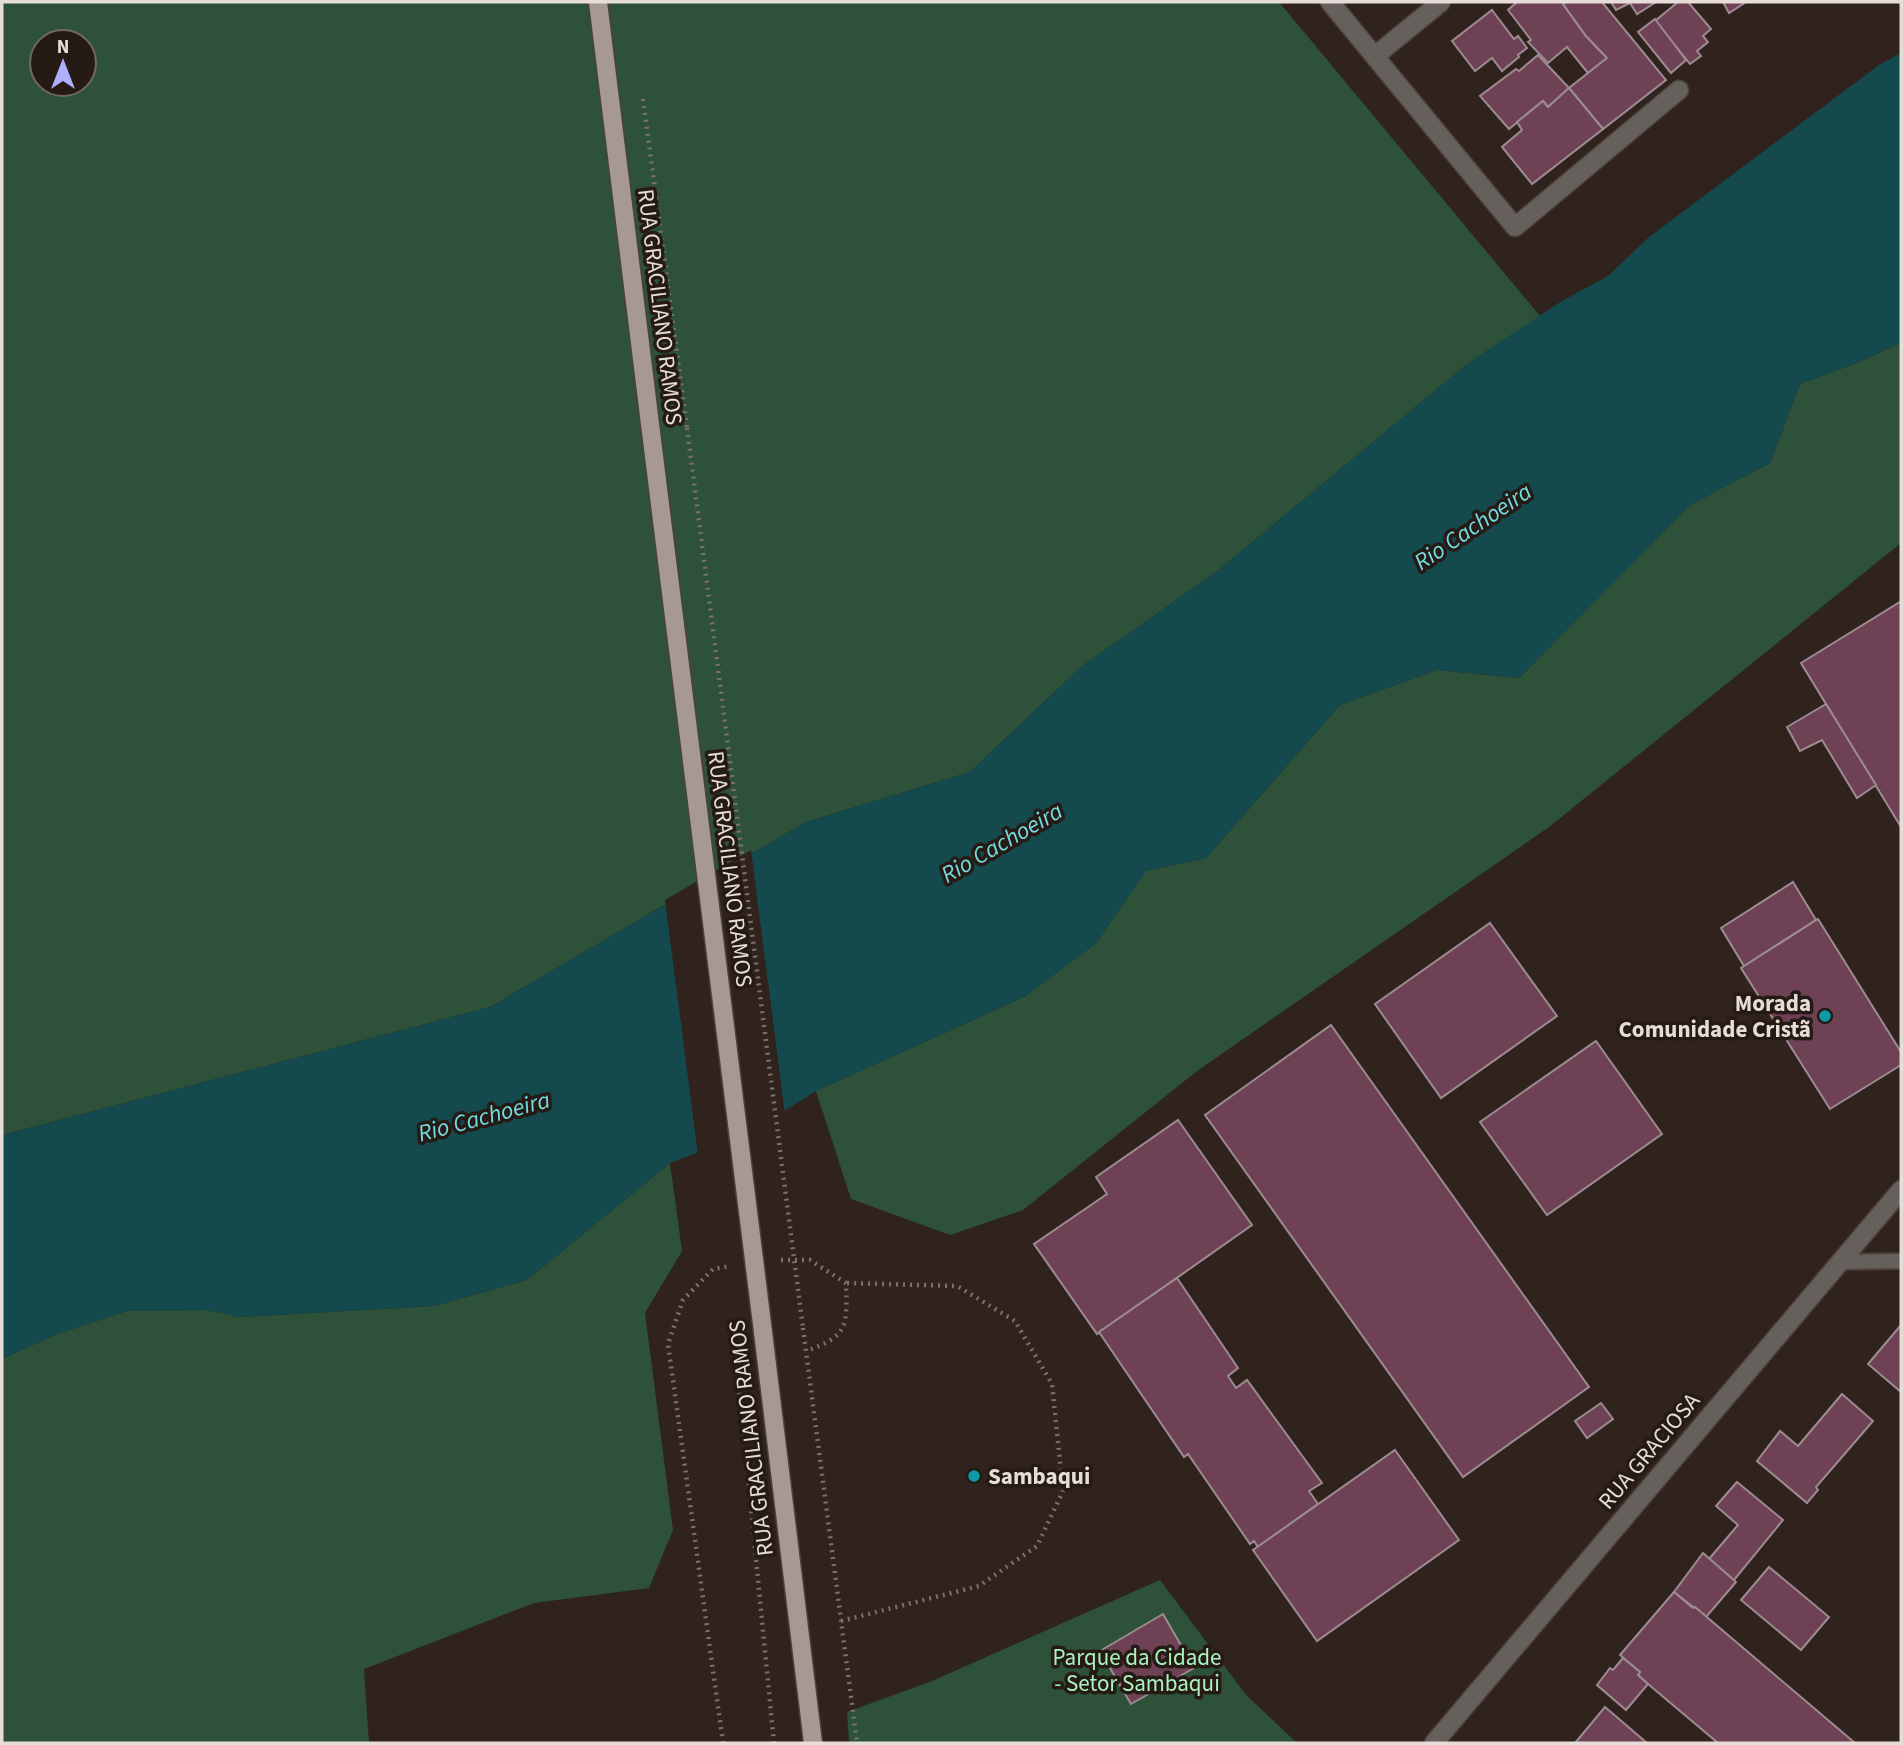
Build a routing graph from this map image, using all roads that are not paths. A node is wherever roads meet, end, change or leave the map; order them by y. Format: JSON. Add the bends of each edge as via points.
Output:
{"nodes":[{"id":1,"x":598,"y":2,"type":"edge"},
{"id":2,"x":1330,"y":2,"type":"edge"},
{"id":3,"x":1441,"y":2,"type":"edge"},
{"id":4,"x":1375,"y":56,"type":"junction"},
{"id":5,"x":1679,"y":90,"type":"dead end"},
{"id":6,"x":1901,"y":1190,"type":"edge"},
{"id":7,"x":1901,"y":1261,"type":"edge"},
{"id":8,"x":1840,"y":1262,"type":"junction"},
{"id":9,"x":813,"y":1743,"type":"edge"},
{"id":10,"x":1434,"y":1743,"type":"edge"}],
"edges":[{"from":1,"to":9,"type":"main road","name":"RUA GRACILIANO RAMOS","bridge":true},
{"from":2,"to":4,"type":"street"},
{"from":3,"to":4,"type":"street"},
{"from":4,"to":5,"type":"street","via":[[1515,227]]},
{"from":6,"to":8,"type":"street","name":"RUA GRACIOSA"},
{"from":7,"to":8,"type":"lane"},
{"from":8,"to":10,"type":"street","name":"RUA GRACIOSA"}]}
